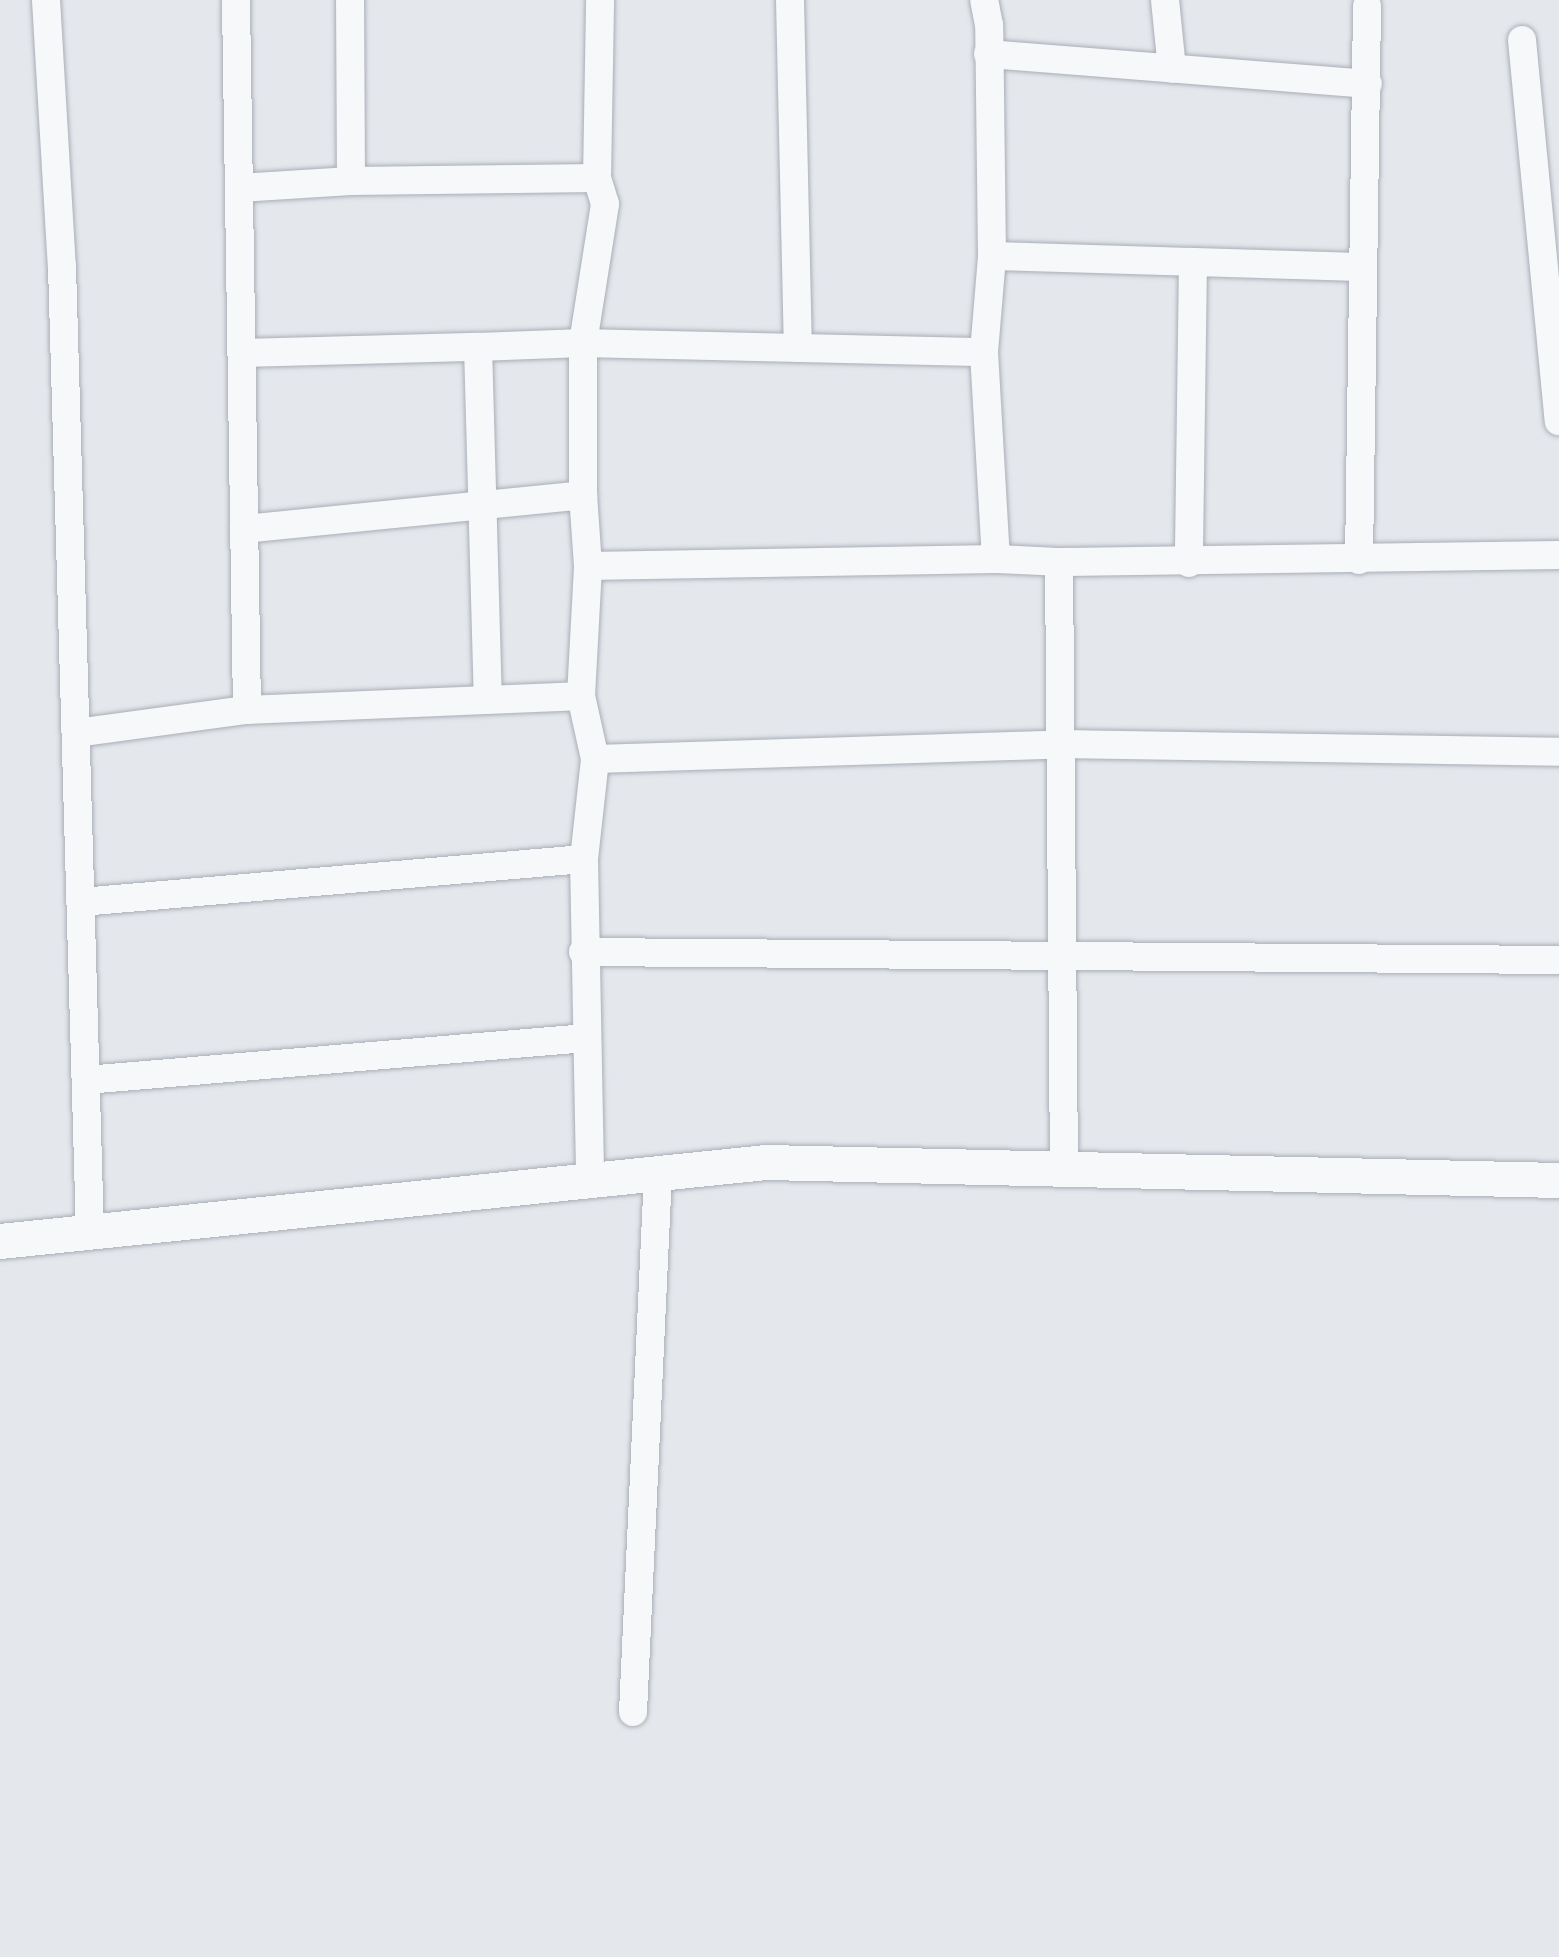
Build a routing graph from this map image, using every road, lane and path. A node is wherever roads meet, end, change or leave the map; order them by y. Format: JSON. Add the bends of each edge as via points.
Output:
{"nodes":[{"id":1,"x":46,"y":0,"type":"edge"},
{"id":2,"x":236,"y":0,"type":"edge"},
{"id":3,"x":350,"y":0,"type":"edge"},
{"id":4,"x":600,"y":0,"type":"edge"},
{"id":5,"x":790,"y":0,"type":"edge"},
{"id":6,"x":984,"y":0,"type":"edge"},
{"id":7,"x":1165,"y":0,"type":"edge"},
{"id":8,"x":1367,"y":6,"type":"dead end"},
{"id":9,"x":1522,"y":40,"type":"dead end"},
{"id":10,"x":988,"y":54,"type":"junction"},
{"id":11,"x":1172,"y":69,"type":"junction"},
{"id":12,"x":1368,"y":84,"type":"junction"},
{"id":13,"x":597,"y":178,"type":"junction"},
{"id":14,"x":351,"y":181,"type":"junction"},
{"id":15,"x":239,"y":188,"type":"junction"},
{"id":16,"x":992,"y":256,"type":"junction"},
{"id":17,"x":1193,"y":262,"type":"junction"},
{"id":18,"x":1362,"y":267,"type":"junction"},
{"id":19,"x":583,"y":343,"type":"junction"},
{"id":20,"x":478,"y":347,"type":"junction"},
{"id":21,"x":798,"y":348,"type":"junction"},
{"id":22,"x":984,"y":352,"type":"junction"},
{"id":23,"x":242,"y":353,"type":"junction"},
{"id":24,"x":1559,"y":421,"type":"edge"},
{"id":25,"x":583,"y":495,"type":"junction"},
{"id":26,"x":486,"y":507,"type":"junction"},
{"id":27,"x":244,"y":528,"type":"junction"},
{"id":28,"x":1559,"y":555,"type":"edge"},
{"id":29,"x":996,"y":559,"type":"junction"},
{"id":30,"x":1359,"y":560,"type":"junction"},
{"id":31,"x":1059,"y":562,"type":"junction"},
{"id":32,"x":1189,"y":562,"type":"junction"},
{"id":33,"x":588,"y":566,"type":"junction"},
{"id":34,"x":581,"y":696,"type":"junction"},
{"id":35,"x":488,"y":698,"type":"junction"},
{"id":36,"x":247,"y":710,"type":"junction"},
{"id":37,"x":76,"y":733,"type":"junction"},
{"id":38,"x":1060,"y":744,"type":"junction"},
{"id":39,"x":1559,"y":752,"type":"edge"},
{"id":40,"x":596,"y":759,"type":"junction"},
{"id":41,"x":584,"y":859,"type":"junction"},
{"id":42,"x":81,"y":902,"type":"junction"},
{"id":43,"x":583,"y":952,"type":"junction"},
{"id":44,"x":1062,"y":953,"type":"junction"},
{"id":45,"x":1559,"y":960,"type":"edge"},
{"id":46,"x":586,"y":1038,"type":"junction"},
{"id":47,"x":86,"y":1080,"type":"junction"},
{"id":48,"x":1064,"y":1168,"type":"junction"},
{"id":49,"x":658,"y":1174,"type":"junction"},
{"id":50,"x":590,"y":1180,"type":"junction"},
{"id":51,"x":1559,"y":1180,"type":"edge"},
{"id":52,"x":90,"y":1232,"type":"junction"},
{"id":53,"x":0,"y":1241,"type":"edge"},
{"id":54,"x":632,"y":1712,"type":"dead end"}],
"edges":[{"from":1,"to":37,"type":"street","via":[[62,266]]},
{"from":2,"to":15,"type":"street"},
{"from":3,"to":14,"type":"street"},
{"from":4,"to":13,"type":"street"},
{"from":5,"to":21,"type":"street"},
{"from":6,"to":10,"type":"street"},
{"from":7,"to":11,"type":"street"},
{"from":8,"to":12,"type":"street"},
{"from":9,"to":24,"type":"street"},
{"from":10,"to":11,"type":"street"},
{"from":10,"to":16,"type":"street"},
{"from":11,"to":12,"type":"street"},
{"from":12,"to":18,"type":"street"},
{"from":13,"to":14,"type":"street"},
{"from":13,"to":19,"type":"street","via":[[605,204]]},
{"from":14,"to":15,"type":"street"},
{"from":15,"to":23,"type":"street"},
{"from":16,"to":17,"type":"street"},
{"from":16,"to":22,"type":"street"},
{"from":17,"to":18,"type":"street"},
{"from":17,"to":32,"type":"street"},
{"from":18,"to":30,"type":"street"},
{"from":19,"to":20,"type":"street"},
{"from":19,"to":21,"type":"street"},
{"from":19,"to":25,"type":"street"},
{"from":20,"to":23,"type":"street"},
{"from":20,"to":26,"type":"street"},
{"from":21,"to":22,"type":"street"},
{"from":22,"to":29,"type":"street"},
{"from":23,"to":27,"type":"street"},
{"from":25,"to":26,"type":"street"},
{"from":25,"to":33,"type":"street"},
{"from":26,"to":27,"type":"street"},
{"from":26,"to":35,"type":"street"},
{"from":27,"to":36,"type":"street"},
{"from":28,"to":30,"type":"street"},
{"from":29,"to":31,"type":"street"},
{"from":29,"to":33,"type":"street"},
{"from":30,"to":32,"type":"street"},
{"from":31,"to":32,"type":"street"},
{"from":31,"to":38,"type":"street"},
{"from":33,"to":34,"type":"street"},
{"from":34,"to":35,"type":"street"},
{"from":34,"to":40,"type":"street"},
{"from":35,"to":36,"type":"street"},
{"from":36,"to":37,"type":"street"},
{"from":37,"to":42,"type":"street"},
{"from":38,"to":39,"type":"street"},
{"from":38,"to":40,"type":"street"},
{"from":38,"to":44,"type":"street"},
{"from":40,"to":41,"type":"street"},
{"from":41,"to":42,"type":"street"},
{"from":41,"to":43,"type":"street"},
{"from":42,"to":47,"type":"street"},
{"from":43,"to":44,"type":"street"},
{"from":43,"to":46,"type":"street"},
{"from":44,"to":45,"type":"street"},
{"from":44,"to":48,"type":"street"},
{"from":46,"to":47,"type":"street"},
{"from":46,"to":50,"type":"street"},
{"from":47,"to":52,"type":"street"},
{"from":48,"to":49,"type":"street","via":[[766,1162]]},
{"from":48,"to":51,"type":"street"},
{"from":49,"to":50,"type":"street"},
{"from":49,"to":54,"type":"street"},
{"from":50,"to":52,"type":"street"},
{"from":52,"to":53,"type":"street"}]}
